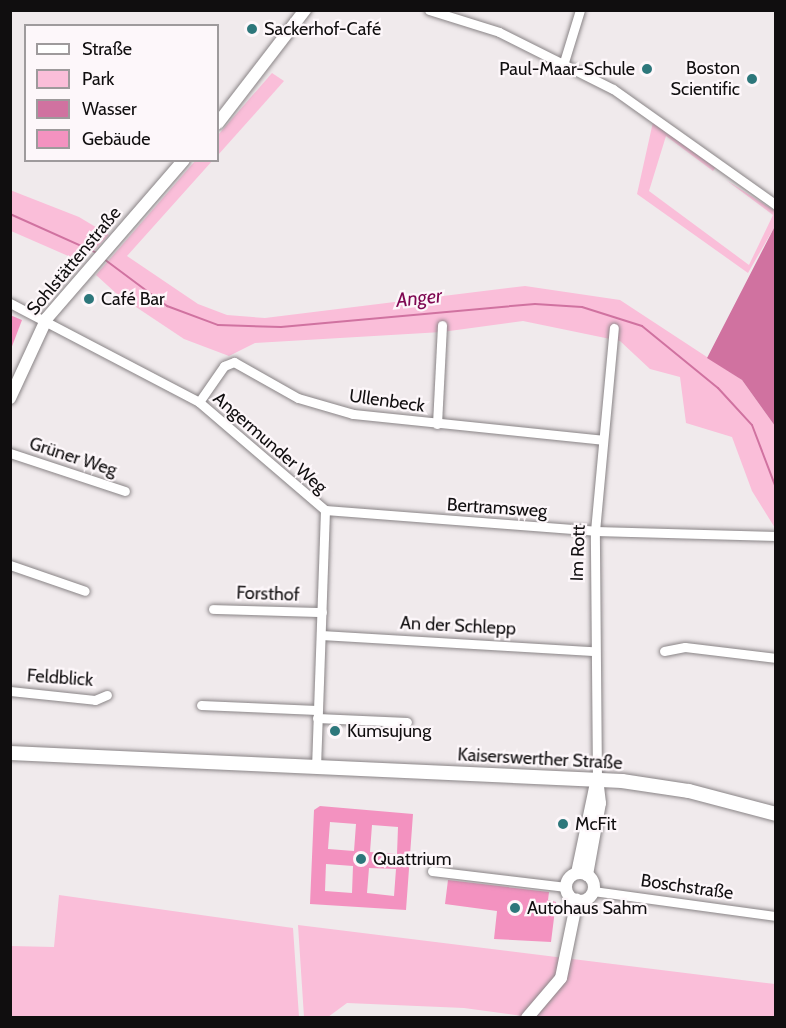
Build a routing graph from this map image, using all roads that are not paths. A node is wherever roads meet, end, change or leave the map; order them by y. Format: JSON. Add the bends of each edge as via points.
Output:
{"nodes":[{"id":1,"x":305,"y":10,"type":"edge"},
{"id":2,"x":429,"y":10,"type":"edge"},
{"id":3,"x":580,"y":10,"type":"edge"},
{"id":4,"x":564,"y":62,"type":"junction"},
{"id":5,"x":219,"y":122,"type":"edge"},
{"id":6,"x":182,"y":162,"type":"edge"},
{"id":7,"x":776,"y":205,"type":"edge"},
{"id":8,"x":10,"y":303,"type":"edge"},
{"id":9,"x":47,"y":318,"type":"junction"},
{"id":10,"x":442,"y":325,"type":"dead end"},
{"id":11,"x":614,"y":328,"type":"dead end"},
{"id":12,"x":10,"y":398,"type":"edge"},
{"id":13,"x":199,"y":402,"type":"junction"},
{"id":14,"x":437,"y":424,"type":"junction"},
{"id":15,"x":603,"y":440,"type":"junction"},
{"id":16,"x":10,"y":453,"type":"edge"},
{"id":17,"x":125,"y":491,"type":"dead end"},
{"id":18,"x":326,"y":510,"type":"junction"},
{"id":19,"x":595,"y":531,"type":"junction"},
{"id":20,"x":776,"y":536,"type":"edge"},
{"id":21,"x":10,"y":565,"type":"edge"},
{"id":22,"x":85,"y":591,"type":"dead end"},
{"id":23,"x":213,"y":609,"type":"dead end"},
{"id":24,"x":322,"y":612,"type":"junction"},
{"id":25,"x":321,"y":635,"type":"junction"},
{"id":26,"x":593,"y":651,"type":"junction"},
{"id":27,"x":664,"y":651,"type":"dead end"},
{"id":28,"x":776,"y":658,"type":"edge"},
{"id":29,"x":10,"y":691,"type":"edge"},
{"id":30,"x":107,"y":695,"type":"dead end"},
{"id":31,"x":201,"y":705,"type":"dead end"},
{"id":32,"x":317,"y":714,"type":"junction"},
{"id":33,"x":407,"y":722,"type":"dead end"},
{"id":34,"x":10,"y":753,"type":"edge"},
{"id":35,"x":316,"y":765,"type":"junction"},
{"id":36,"x":597,"y":779,"type":"junction"},
{"id":37,"x":776,"y":814,"type":"edge"},
{"id":38,"x":432,"y":871,"type":"dead end"},
{"id":39,"x":582,"y":874,"type":"junction"},
{"id":40,"x":566,"y":887,"type":"junction"},
{"id":41,"x":593,"y":891,"type":"junction"},
{"id":42,"x":577,"y":900,"type":"junction"},
{"id":43,"x":776,"y":916,"type":"edge"},
{"id":44,"x":527,"y":1017,"type":"edge"}],
"edges":[{"from":1,"to":5,"type":"street"},
{"from":2,"to":4,"type":"street","via":[[500,32]]},
{"from":3,"to":4,"type":"street"},
{"from":4,"to":7,"type":"street","via":[[659,119]]},
{"from":6,"to":9,"type":"street","name":"Sohlstättenstraße"},
{"from":8,"to":9,"type":"street","name":"Angermunder Weg"},
{"from":9,"to":12,"type":"street","name":"Sohlstättenstraße"},
{"from":9,"to":13,"type":"street","name":"Angermunder Weg"},
{"from":10,"to":14,"type":"street"},
{"from":11,"to":15,"type":"street","name":"Im Rott"},
{"from":13,"to":14,"type":"street","name":"Ullenbeck","via":[[224,366],[234,362],[315,404]]},
{"from":13,"to":18,"type":"street","name":"Angermunder Weg"},
{"from":14,"to":15,"type":"street","name":"Ullenbeck"},
{"from":15,"to":19,"type":"street","name":"Im Rott"},
{"from":16,"to":17,"type":"street","name":"Grüner Weg"},
{"from":18,"to":19,"type":"street","name":"Bertramsweg"},
{"from":18,"to":24,"type":"street","name":"Angermunder Weg"},
{"from":19,"to":20,"type":"street","name":"Bertramsweg"},
{"from":19,"to":26,"type":"street","name":"Im Rott"},
{"from":21,"to":22,"type":"street"},
{"from":23,"to":24,"type":"street","name":"Forsthof"},
{"from":24,"to":25,"type":"street","name":"Angermunder Weg"},
{"from":25,"to":26,"type":"street","name":"An der Schlepp"},
{"from":25,"to":32,"type":"street","name":"Angermunder Weg"},
{"from":26,"to":36,"type":"street","name":"Im Rott"},
{"from":27,"to":28,"type":"street","via":[[685,647]]},
{"from":29,"to":30,"type":"street","name":"Feldblick","via":[[95,700]]},
{"from":31,"to":32,"type":"street"},
{"from":32,"to":33,"type":"street"},
{"from":32,"to":35,"type":"street","name":"Angermunder Weg"},
{"from":34,"to":35,"type":"main road","name":"Kaiserswerther Straße"},
{"from":35,"to":36,"type":"main road","name":"Kaiserswerther Straße"},
{"from":36,"to":37,"type":"main road","name":"Kaiserswerther Straße","via":[[659,785]]},
{"from":36,"to":39,"type":"street","via":[[600,803]]},
{"from":38,"to":40,"type":"street"},
{"from":39,"to":40,"type":"street"},
{"from":39,"to":41,"type":"street"},
{"from":40,"to":42,"type":"street"},
{"from":41,"to":42,"type":"street","via":[[588,899]]},
{"from":41,"to":43,"type":"street","name":"Boschstraße"},
{"from":42,"to":44,"type":"street","via":[[561,978]]}]}
